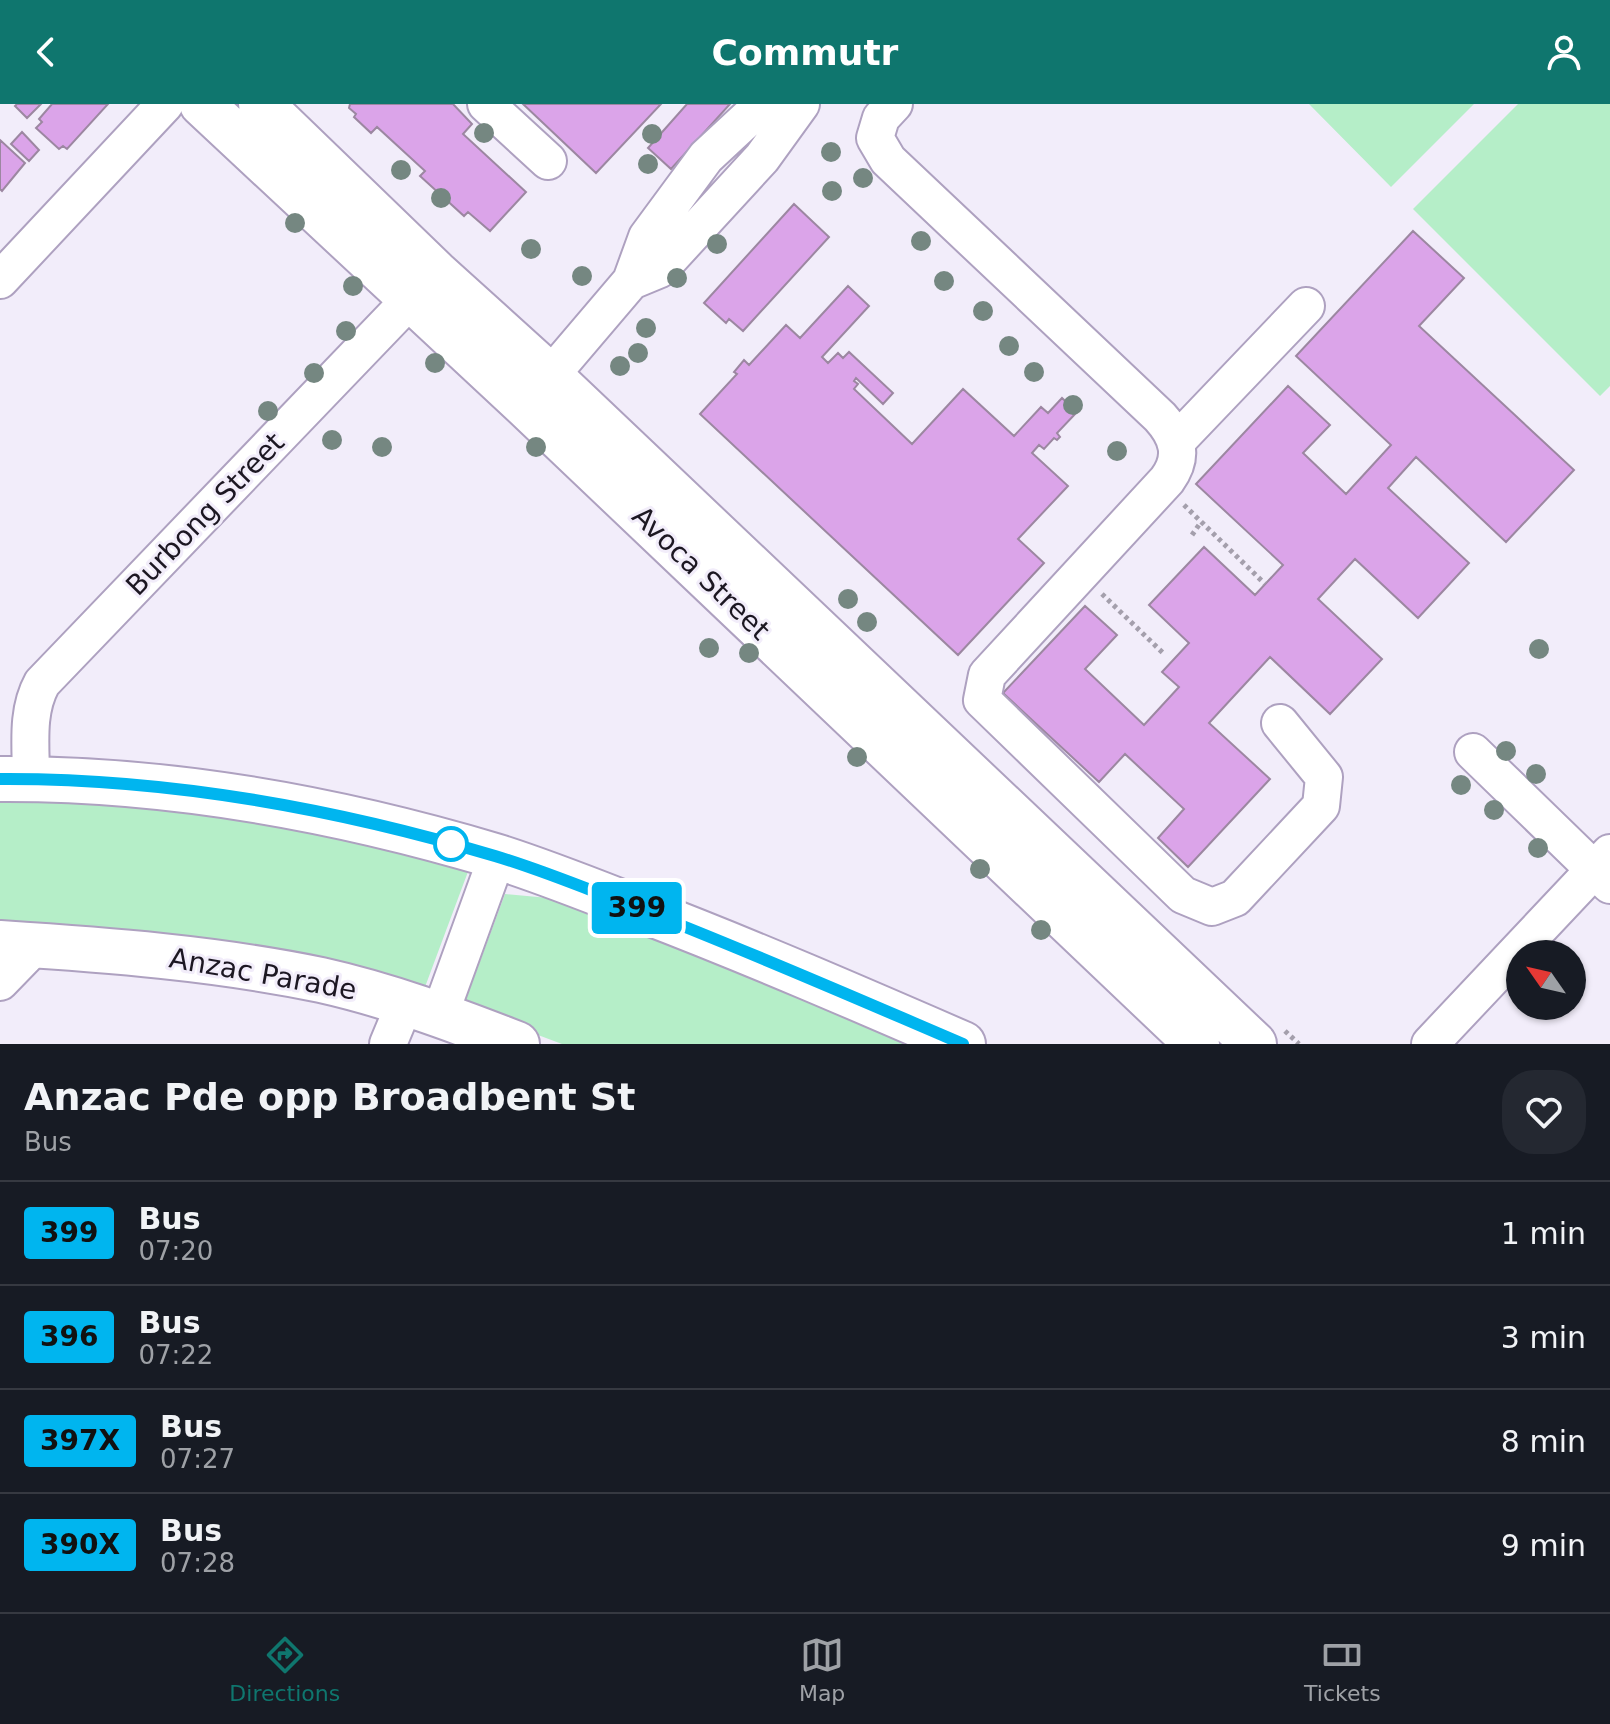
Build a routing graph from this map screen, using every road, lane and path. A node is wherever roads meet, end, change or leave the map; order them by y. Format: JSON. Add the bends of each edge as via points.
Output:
{"nodes":[{"id":1,"x":165,"y":104,"type":"edge"},
{"id":2,"x":202,"y":104,"type":"edge"},
{"id":3,"x":261,"y":104,"type":"edge"},
{"id":4,"x":486,"y":104,"type":"edge"},
{"id":5,"x":763,"y":104,"type":"edge"},
{"id":6,"x":801,"y":104,"type":"edge"},
{"id":7,"x":894,"y":104,"type":"edge"},
{"id":8,"x":548,"y":161,"type":"dead end"},
{"id":9,"x":0,"y":280,"type":"edge"},
{"id":10,"x":631,"y":281,"type":"junction"},
{"id":11,"x":424,"y":286,"type":"junction"},
{"id":12,"x":1306,"y":306,"type":"dead end"},
{"id":13,"x":538,"y":391,"type":"junction"},
{"id":14,"x":1177,"y":441,"type":"junction"},
{"id":15,"x":1163,"y":485,"type":"junction"},
{"id":16,"x":1201,"y":522,"type":"junction"},
{"id":17,"x":1192,"y":535,"type":"dead end"},
{"id":18,"x":1081,"y":574,"type":"junction"},
{"id":19,"x":1265,"y":584,"type":"dead end"},
{"id":20,"x":1164,"y":654,"type":"dead end"},
{"id":21,"x":1280,"y":723,"type":"dead end"},
{"id":22,"x":1473,"y":752,"type":"dead end"},
{"id":23,"x":939,"y":772,"type":"junction"},
{"id":24,"x":15,"y":779,"type":"edge"},
{"id":25,"x":497,"y":857,"type":"junction"},
{"id":26,"x":1605,"y":869,"type":"edge"},
{"id":27,"x":17,"y":944,"type":"edge"},
{"id":28,"x":0,"y":982,"type":"edge"},
{"id":29,"x":423,"y":1008,"type":"junction"},
{"id":30,"x":388,"y":1044,"type":"edge"},
{"id":31,"x":517,"y":1044,"type":"edge"},
{"id":32,"x":963,"y":1044,"type":"edge"},
{"id":33,"x":1197,"y":1044,"type":"edge"},
{"id":34,"x":1254,"y":1044,"type":"edge"},
{"id":35,"x":1430,"y":1044,"type":"edge"}],
"edges":[{"from":1,"to":9,"type":"street"},
{"from":2,"to":11,"type":"main road","name":"Avoca Street"},
{"from":3,"to":11,"type":"main road","name":"Avoca Street"},
{"from":4,"to":8,"type":"street"},
{"from":5,"to":10,"type":"street","via":[[706,157],[647,237]]},
{"from":6,"to":10,"type":"street","via":[[762,158],[660,269]]},
{"from":7,"to":14,"type":"street","via":[[881,118],[875,138],[888,160],[1160,417]]},
{"from":10,"to":13,"type":"street"},
{"from":11,"to":13,"type":"main road","name":"Avoca Street"},
{"from":11,"to":24,"type":"street","name":"Burbong Street","via":[[42,683]]},
{"from":12,"to":14,"type":"street"},
{"from":13,"to":23,"type":"main road","name":"Avoca Street"},
{"from":14,"to":15,"type":"street","via":[[1178,462]]},
{"from":15,"to":16,"type":"path"},
{"from":15,"to":18,"type":"street"},
{"from":16,"to":17,"type":"path"},
{"from":16,"to":19,"type":"path"},
{"from":18,"to":20,"type":"path"},
{"from":18,"to":21,"type":"street","via":[[987,675],[982,700],[1183,895],[1212,907],[1235,898],[1321,806],[1324,777]]},
{"from":22,"to":26,"type":"street"},
{"from":23,"to":33,"type":"main road","name":"Avoca Street"},
{"from":23,"to":34,"type":"main road","name":"Avoca Street"},
{"from":24,"to":25,"type":"main road","via":[[154,784],[240,796]]},
{"from":25,"to":29,"type":"street"},
{"from":25,"to":32,"type":"main road","via":[[696,931]]},
{"from":26,"to":35,"type":"street"},
{"from":27,"to":28,"type":"street"},
{"from":27,"to":29,"type":"main road","name":"Anzac Parade","via":[[240,966]]},
{"from":29,"to":30,"type":"street"},
{"from":29,"to":31,"type":"main road","name":"Anzac Parade"}]}
